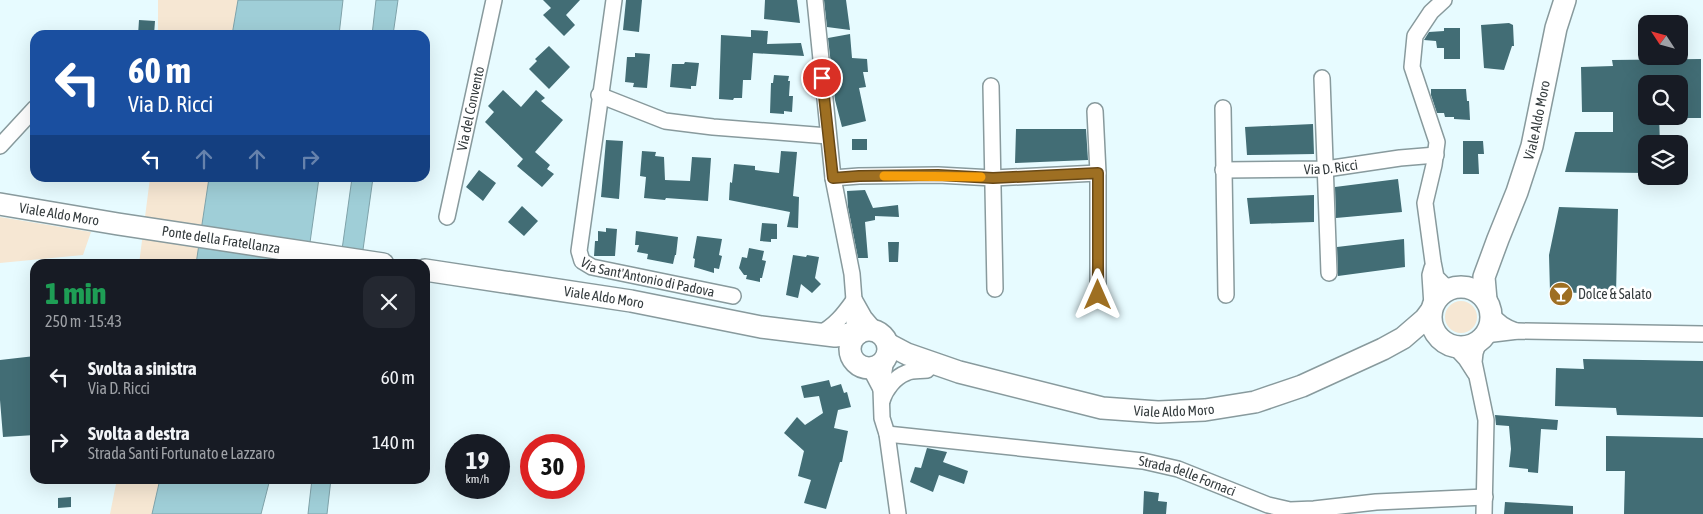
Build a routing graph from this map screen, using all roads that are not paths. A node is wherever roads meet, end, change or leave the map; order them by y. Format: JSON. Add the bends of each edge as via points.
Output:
{"nodes":[{"id":1,"x":494,"y":0,"type":"edge"},
{"id":2,"x":614,"y":0,"type":"edge"},
{"id":3,"x":815,"y":0,"type":"edge"},
{"id":4,"x":1444,"y":0,"type":"edge"},
{"id":5,"x":1565,"y":0,"type":"edge"},
{"id":6,"x":1322,"y":78,"type":"dead end"},
{"id":7,"x":991,"y":86,"type":"dead end"},
{"id":8,"x":599,"y":96,"type":"junction"},
{"id":9,"x":1223,"y":108,"type":"dead end"},
{"id":10,"x":1095,"y":111,"type":"dead end"},
{"id":11,"x":30,"y":113,"type":"edge"},
{"id":12,"x":828,"y":136,"type":"junction"},
{"id":13,"x":0,"y":146,"type":"edge"},
{"id":14,"x":1436,"y":155,"type":"junction"},
{"id":15,"x":1326,"y":168,"type":"junction"},
{"id":16,"x":1223,"y":170,"type":"junction"},
{"id":17,"x":1098,"y":173,"type":"junction"},
{"id":18,"x":833,"y":178,"type":"junction"},
{"id":19,"x":993,"y":178,"type":"junction"},
{"id":20,"x":0,"y":204,"type":"edge"},
{"id":21,"x":447,"y":216,"type":"dead end"},
{"id":22,"x":118,"y":224,"type":"joint"},
{"id":23,"x":1498,"y":239,"type":"junction"},
{"id":24,"x":350,"y":259,"type":"edge"},
{"id":25,"x":1433,"y":262,"type":"junction"},
{"id":26,"x":430,"y":271,"type":"edge"},
{"id":27,"x":1329,"y":273,"type":"dead end"},
{"id":28,"x":1457,"y":287,"type":"junction"},
{"id":29,"x":995,"y":289,"type":"dead end"},
{"id":30,"x":1098,"y":295,"type":"dead end"},
{"id":31,"x":1226,"y":295,"type":"dead end"},
{"id":32,"x":733,"y":296,"type":"dead end"},
{"id":33,"x":854,"y":300,"type":"junction"},
{"id":34,"x":1488,"y":307,"type":"junction"},
{"id":35,"x":1432,"y":308,"type":"junction"},
{"id":36,"x":761,"y":327,"type":"junction"},
{"id":37,"x":1518,"y":331,"type":"junction"},
{"id":38,"x":819,"y":334,"type":"junction"},
{"id":39,"x":1703,"y":334,"type":"edge"},
{"id":40,"x":1482,"y":338,"type":"junction"},
{"id":41,"x":1450,"y":345,"type":"junction"},
{"id":42,"x":877,"y":349,"type":"junction"},
{"id":43,"x":1383,"y":349,"type":"junction"},
{"id":44,"x":926,"y":370,"type":"junction"},
{"id":45,"x":959,"y":372,"type":"junction"},
{"id":46,"x":1476,"y":375,"type":"junction"},
{"id":47,"x":881,"y":405,"type":"junction"},
{"id":48,"x":887,"y":434,"type":"junction"},
{"id":49,"x":1485,"y":497,"type":"junction"},
{"id":50,"x":898,"y":514,"type":"edge"},
{"id":51,"x":1484,"y":514,"type":"edge"}],
"edges":[{"from":1,"to":21,"type":"street","name":"Via del Convento"},
{"from":2,"to":8,"type":"street","name":"Via Sant'Antonio di Padova"},
{"from":3,"to":12,"type":"street"},
{"from":4,"to":14,"type":"street","via":[[1431,12],[1415,36],[1412,67],[1437,142]]},
{"from":5,"to":23,"type":"main road","name":"Viale Aldo Moro","via":[[1556,28],[1532,146]]},
{"from":6,"to":15,"type":"street"},
{"from":7,"to":19,"type":"street"},
{"from":8,"to":12,"type":"street","via":[[665,121]]},
{"from":8,"to":32,"type":"street","name":"Via Sant'Antonio di Padova","via":[[579,251],[582,261],[592,267]]},
{"from":9,"to":16,"type":"street"},
{"from":10,"to":17,"type":"street"},
{"from":11,"to":13,"type":"street"},
{"from":12,"to":18,"type":"street"},
{"from":14,"to":15,"type":"street","name":"Via D. Ricci"},
{"from":14,"to":25,"type":"street","via":[[1426,203]]},
{"from":15,"to":16,"type":"street","name":"Via D. Ricci"},
{"from":15,"to":27,"type":"street"},
{"from":16,"to":31,"type":"street"},
{"from":17,"to":19,"type":"street"},
{"from":17,"to":30,"type":"street"},
{"from":18,"to":19,"type":"street","via":[[938,175]]},
{"from":18,"to":33,"type":"street"},
{"from":19,"to":29,"type":"street"},
{"from":20,"to":22,"type":"main road","name":"Viale Aldo Moro"},
{"from":22,"to":24,"type":"main road","name":"Ponte della Fratellanza"},
{"from":23,"to":28,"type":"main road","name":"Viale Aldo Moro"},
{"from":23,"to":34,"type":"main road","name":"Viale Aldo Moro","via":[[1484,278]]},
{"from":25,"to":28,"type":"street","via":[[1436,278],[1444,285]]},
{"from":25,"to":35,"type":"street","via":[[1430,275]]},
{"from":26,"to":36,"type":"main road","name":"Viale Aldo Moro","via":[[631,301]]},
{"from":28,"to":34,"type":"main road","via":[[1471,288],[1479,293]]},
{"from":28,"to":35,"type":"main road","name":"Viale Aldo Moro","via":[[1444,292]]},
{"from":33,"to":38,"type":"street","via":[[839,321]]},
{"from":33,"to":42,"type":"street","via":[[854,325]]},
{"from":34,"to":37,"type":"street","via":[[1498,322]]},
{"from":34,"to":40,"type":"main road","name":"Viale Aldo Moro","via":[[1489,328]]},
{"from":35,"to":41,"type":"main road","via":[[1432,326],[1440,339]]},
{"from":35,"to":43,"type":"main road","name":"Viale Aldo Moro","via":[[1425,319],[1403,338]]},
{"from":36,"to":38,"type":"main road","name":"Viale Aldo Moro"},
{"from":36,"to":42,"type":"main road","name":"Viale Aldo Moro","via":[[790,339],[852,356],[851,343]]},
{"from":37,"to":39,"type":"street"},
{"from":37,"to":40,"type":"street"},
{"from":38,"to":42,"type":"main road","name":"Viale Aldo Moro"},
{"from":40,"to":41,"type":"main road","name":"Viale Aldo Moro","via":[[1467,346]]},
{"from":40,"to":46,"type":"street","via":[[1475,353]]},
{"from":41,"to":43,"type":"main road","name":"Viale Aldo Moro","via":[[1410,343]]},
{"from":41,"to":46,"type":"street","via":[[1466,359]]},
{"from":42,"to":44,"type":"main road","name":"Viale Aldo Moro","via":[[905,365]]},
{"from":42,"to":45,"type":"main road","name":"Viale Aldo Moro","via":[[907,354]]},
{"from":42,"to":47,"type":"street"},
{"from":43,"to":45,"type":"main road","name":"Viale Aldo Moro","via":[[1302,386],[1255,402],[1205,410],[1158,412],[1102,408]]},
{"from":44,"to":45,"type":"main road","name":"Viale Aldo Moro"},
{"from":44,"to":47,"type":"street","name":"Viale Aldo Moro","via":[[906,372],[884,394]]},
{"from":46,"to":49,"type":"street","via":[[1486,420]]},
{"from":47,"to":48,"type":"street"},
{"from":48,"to":49,"type":"street","name":"Strada delle Fornaci","via":[[1143,461],[1178,470],[1268,505],[1290,510]]},
{"from":48,"to":50,"type":"street"},
{"from":49,"to":51,"type":"street"}]}
